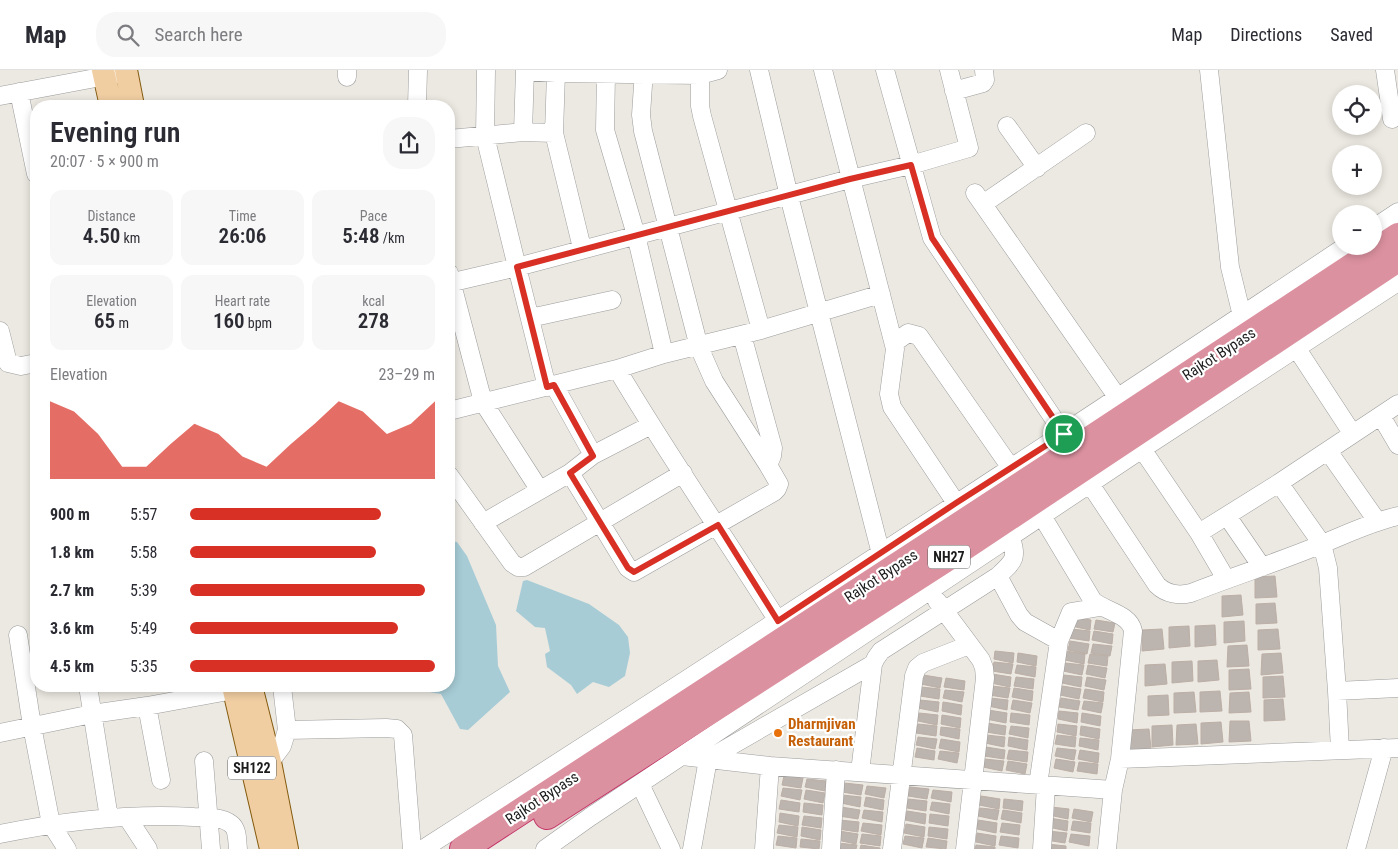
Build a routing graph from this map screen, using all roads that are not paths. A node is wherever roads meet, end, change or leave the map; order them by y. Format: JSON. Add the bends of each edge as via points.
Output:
{"nodes":[{"id":1,"x":418,"y":70,"type":"edge"},
{"id":2,"x":486,"y":70,"type":"edge"},
{"id":3,"x":525,"y":70,"type":"edge"},
{"id":4,"x":718,"y":70,"type":"edge"},
{"id":5,"x":759,"y":70,"type":"edge"},
{"id":6,"x":823,"y":70,"type":"edge"},
{"id":7,"x":885,"y":70,"type":"edge"},
{"id":8,"x":949,"y":70,"type":"edge"},
{"id":9,"x":984,"y":70,"type":"edge"},
{"id":10,"x":1209,"y":70,"type":"edge"},
{"id":11,"x":1385,"y":70,"type":"edge"},
{"id":12,"x":126,"y":71,"type":"edge"},
{"id":13,"x":586,"y":71,"type":"edge"},
{"id":14,"x":644,"y":72,"type":"edge"},
{"id":15,"x":103,"y":73,"type":"edge"},
{"id":16,"x":556,"y":73,"type":"junction"},
{"id":17,"x":694,"y":73,"type":"edge"},
{"id":18,"x":606,"y":74,"type":"junction"},
{"id":19,"x":954,"y":91,"type":"junction"},
{"id":20,"x":19,"y":92,"type":"junction"},
{"id":21,"x":0,"y":96,"type":"edge"},
{"id":22,"x":110,"y":100,"type":"edge"},
{"id":23,"x":132,"y":100,"type":"edge"},
{"id":24,"x":417,"y":100,"type":"edge"},
{"id":25,"x":1392,"y":119,"type":"dead end"},
{"id":26,"x":1007,"y":126,"type":"dead end"},
{"id":27,"x":524,"y":132,"type":"junction"},
{"id":28,"x":554,"y":133,"type":"junction"},
{"id":29,"x":1086,"y":133,"type":"dead end"},
{"id":30,"x":485,"y":136,"type":"junction"},
{"id":31,"x":455,"y":138,"type":"edge"},
{"id":32,"x":30,"y":145,"type":"edge"},
{"id":33,"x":911,"y":165,"type":"junction"},
{"id":34,"x":1037,"y":168,"type":"junction"},
{"id":35,"x":850,"y":179,"type":"junction"},
{"id":36,"x":788,"y":196,"type":"junction"},
{"id":37,"x":728,"y":211,"type":"junction"},
{"id":38,"x":1398,"y":212,"type":"edge"},
{"id":39,"x":1382,"y":223,"type":"edge"},
{"id":40,"x":668,"y":227,"type":"junction"},
{"id":41,"x":636,"y":235,"type":"junction"},
{"id":42,"x":1398,"y":236,"type":"edge"},
{"id":43,"x":582,"y":248,"type":"junction"},
{"id":44,"x":1333,"y":255,"type":"edge"},
{"id":45,"x":1398,"y":259,"type":"edge"},
{"id":46,"x":517,"y":267,"type":"junction"},
{"id":47,"x":455,"y":278,"type":"edge"},
{"id":48,"x":1398,"y":282,"type":"edge"},
{"id":49,"x":881,"y":294,"type":"junction"},
{"id":50,"x":455,"y":297,"type":"edge"},
{"id":51,"x":612,"y":300,"type":"dead end"},
{"id":52,"x":820,"y":312,"type":"junction"},
{"id":53,"x":1242,"y":316,"type":"junction"},
{"id":54,"x":530,"y":318,"type":"junction"},
{"id":55,"x":761,"y":330,"type":"junction"},
{"id":56,"x":0,"y":331,"type":"edge"},
{"id":57,"x":742,"y":335,"type":"junction"},
{"id":58,"x":894,"y":343,"type":"junction"},
{"id":59,"x":699,"y":347,"type":"junction"},
{"id":60,"x":1297,"y":349,"type":"junction"},
{"id":61,"x":664,"y":354,"type":"junction"},
{"id":62,"x":30,"y":364,"type":"edge"},
{"id":63,"x":617,"y":369,"type":"junction"},
{"id":64,"x":550,"y":386,"type":"junction"},
{"id":65,"x":1118,"y":398,"type":"junction"},
{"id":66,"x":484,"y":402,"type":"junction"},
{"id":67,"x":1398,"y":404,"type":"edge"},
{"id":68,"x":455,"y":409,"type":"edge"},
{"id":69,"x":1380,"y":416,"type":"junction"},
{"id":70,"x":651,"y":425,"type":"junction"},
{"id":71,"x":1352,"y":433,"type":"junction"},
{"id":72,"x":1064,"y":434,"type":"junction"},
{"id":73,"x":1398,"y":445,"type":"edge"},
{"id":74,"x":1142,"y":449,"type":"junction"},
{"id":75,"x":1328,"y":451,"type":"junction"},
{"id":76,"x":593,"y":456,"type":"junction"},
{"id":77,"x":768,"y":466,"type":"junction"},
{"id":78,"x":1012,"y":468,"type":"junction"},
{"id":79,"x":683,"y":472,"type":"junction"},
{"id":80,"x":570,"y":473,"type":"junction"},
{"id":81,"x":1279,"y":483,"type":"junction"},
{"id":82,"x":1090,"y":484,"type":"junction"},
{"id":83,"x":455,"y":486,"type":"edge"},
{"id":84,"x":539,"y":489,"type":"junction"},
{"id":85,"x":956,"y":503,"type":"junction"},
{"id":86,"x":1042,"y":516,"type":"junction"},
{"id":87,"x":1227,"y":516,"type":"junction"},
{"id":88,"x":1398,"y":516,"type":"edge"},
{"id":89,"x":1377,"y":521,"type":"junction"},
{"id":90,"x":599,"y":522,"type":"junction"},
{"id":91,"x":483,"y":523,"type":"junction"},
{"id":92,"x":718,"y":525,"type":"junction"},
{"id":93,"x":1199,"y":532,"type":"junction"},
{"id":94,"x":1010,"y":537,"type":"junction"},
{"id":95,"x":1322,"y":544,"type":"junction"},
{"id":96,"x":881,"y":554,"type":"junction"},
{"id":97,"x":1262,"y":567,"type":"junction"},
{"id":98,"x":998,"y":576,"type":"junction"},
{"id":99,"x":1226,"y":579,"type":"junction"},
{"id":100,"x":930,"y":591,"type":"junction"},
{"id":101,"x":1100,"y":607,"type":"junction"},
{"id":102,"x":944,"y":610,"type":"junction"},
{"id":103,"x":778,"y":621,"type":"junction"},
{"id":104,"x":18,"y":635,"type":"dead end"},
{"id":105,"x":1059,"y":641,"type":"junction"},
{"id":106,"x":969,"y":645,"type":"junction"},
{"id":107,"x":873,"y":664,"type":"junction"},
{"id":108,"x":790,"y":684,"type":"junction"},
{"id":109,"x":1398,"y":688,"type":"edge"},
{"id":110,"x":1337,"y":691,"type":"junction"},
{"id":111,"x":89,"y":692,"type":"edge"},
{"id":112,"x":217,"y":692,"type":"edge"},
{"id":113,"x":243,"y":692,"type":"edge"},
{"id":114,"x":244,"y":692,"type":"edge"},
{"id":115,"x":283,"y":692,"type":"edge"},
{"id":116,"x":807,"y":702,"type":"junction"},
{"id":117,"x":147,"y":706,"type":"junction"},
{"id":118,"x":92,"y":714,"type":"junction"},
{"id":119,"x":32,"y":726,"type":"junction"},
{"id":120,"x":287,"y":730,"type":"junction"},
{"id":121,"x":0,"y":733,"type":"edge"},
{"id":122,"x":1391,"y":748,"type":"edge"},
{"id":123,"x":1340,"y":750,"type":"junction"},
{"id":124,"x":682,"y":756,"type":"junction"},
{"id":125,"x":708,"y":759,"type":"junction"},
{"id":126,"x":1120,"y":759,"type":"junction"},
{"id":127,"x":204,"y":761,"type":"dead end"},
{"id":128,"x":270,"y":762,"type":"junction"},
{"id":129,"x":770,"y":766,"type":"junction"},
{"id":130,"x":836,"y":770,"type":"junction"},
{"id":131,"x":860,"y":772,"type":"junction"},
{"id":132,"x":901,"y":775,"type":"junction"},
{"id":133,"x":161,"y":780,"type":"dead end"},
{"id":134,"x":974,"y":780,"type":"junction"},
{"id":135,"x":640,"y":784,"type":"junction"},
{"id":136,"x":1042,"y":785,"type":"junction"},
{"id":137,"x":1113,"y":790,"type":"junction"},
{"id":138,"x":128,"y":817,"type":"junction"},
{"id":139,"x":109,"y":818,"type":"junction"},
{"id":140,"x":209,"y":818,"type":"junction"},
{"id":141,"x":51,"y":824,"type":"junction"},
{"id":142,"x":0,"y":834,"type":"edge"},
{"id":143,"x":67,"y":849,"type":"edge"},
{"id":144,"x":148,"y":849,"type":"edge"},
{"id":145,"x":211,"y":849,"type":"edge"},
{"id":146,"x":238,"y":849,"type":"edge"},
{"id":147,"x":271,"y":849,"type":"edge"},
{"id":148,"x":288,"y":849,"type":"edge"},
{"id":149,"x":412,"y":849,"type":"edge"},
{"id":150,"x":423,"y":849,"type":"edge"},
{"id":151,"x":463,"y":849,"type":"edge"},
{"id":152,"x":496,"y":849,"type":"edge"},
{"id":153,"x":545,"y":849,"type":"edge"},
{"id":154,"x":672,"y":849,"type":"edge"},
{"id":155,"x":692,"y":849,"type":"edge"},
{"id":156,"x":764,"y":849,"type":"edge"},
{"id":157,"x":831,"y":849,"type":"edge"},
{"id":158,"x":892,"y":849,"type":"edge"},
{"id":159,"x":965,"y":849,"type":"edge"},
{"id":160,"x":1042,"y":849,"type":"edge"},
{"id":161,"x":1107,"y":849,"type":"edge"},
{"id":162,"x":1356,"y":849,"type":"edge"}],
"edges":[{"from":1,"to":24,"type":"street"},
{"from":2,"to":30,"type":"street"},
{"from":3,"to":16,"type":"street"},
{"from":3,"to":27,"type":"street"},
{"from":4,"to":17,"type":"street"},
{"from":5,"to":36,"type":"street"},
{"from":6,"to":35,"type":"street"},
{"from":7,"to":33,"type":"street"},
{"from":8,"to":19,"type":"street"},
{"from":9,"to":19,"type":"street","via":[[983,83]]},
{"from":10,"to":53,"type":"street","via":[[1230,267]]},
{"from":11,"to":25,"type":"street"},
{"from":12,"to":15,"type":"street"},
{"from":12,"to":23,"type":"main road"},
{"from":13,"to":16,"type":"street"},
{"from":13,"to":18,"type":"street"},
{"from":14,"to":17,"type":"street"},
{"from":14,"to":18,"type":"street"},
{"from":14,"to":40,"type":"street","via":[[642,131]]},
{"from":15,"to":20,"type":"street"},
{"from":15,"to":22,"type":"main road"},
{"from":16,"to":28,"type":"street"},
{"from":17,"to":37,"type":"street","via":[[702,116]]},
{"from":18,"to":41,"type":"street","via":[[605,130]]},
{"from":19,"to":33,"type":"street","via":[[969,148]]},
{"from":20,"to":21,"type":"street"},
{"from":20,"to":32,"type":"street"},
{"from":26,"to":34,"type":"street"},
{"from":27,"to":28,"type":"street"},
{"from":27,"to":30,"type":"street"},
{"from":28,"to":43,"type":"street"},
{"from":29,"to":34,"type":"street"},
{"from":30,"to":31,"type":"street"},
{"from":30,"to":46,"type":"street"},
{"from":33,"to":35,"type":"street"},
{"from":33,"to":72,"type":"street","via":[[932,238]]},
{"from":34,"to":65,"type":"street","via":[[979,199]]},
{"from":35,"to":36,"type":"street"},
{"from":35,"to":49,"type":"street"},
{"from":36,"to":37,"type":"street"},
{"from":36,"to":52,"type":"street"},
{"from":37,"to":40,"type":"street"},
{"from":37,"to":55,"type":"street"},
{"from":38,"to":39,"type":"street"},
{"from":40,"to":41,"type":"street"},
{"from":40,"to":59,"type":"street"},
{"from":41,"to":43,"type":"street"},
{"from":41,"to":61,"type":"street"},
{"from":42,"to":151,"type":"highway","name":"Rajkot Bypass","number":"NH27"},
{"from":43,"to":46,"type":"street"},
{"from":44,"to":53,"type":"street"},
{"from":45,"to":152,"type":"highway","name":"Rajkot Bypass","number":"NH27","via":[[966,546]]},
{"from":46,"to":47,"type":"street"},
{"from":46,"to":54,"type":"street"},
{"from":48,"to":60,"type":"street"},
{"from":49,"to":52,"type":"street"},
{"from":49,"to":58,"type":"street"},
{"from":50,"to":66,"type":"street"},
{"from":51,"to":54,"type":"street"},
{"from":52,"to":55,"type":"street"},
{"from":52,"to":96,"type":"street"},
{"from":53,"to":65,"type":"street"},
{"from":54,"to":64,"type":"street"},
{"from":55,"to":57,"type":"street"},
{"from":56,"to":62,"type":"street","via":[[8,363]]},
{"from":57,"to":59,"type":"street"},
{"from":57,"to":77,"type":"street","via":[[773,448]]},
{"from":58,"to":78,"type":"street","via":[[908,333],[919,336]]},
{"from":58,"to":85,"type":"street","via":[[889,394],[892,407]]},
{"from":59,"to":61,"type":"street"},
{"from":59,"to":77,"type":"street","via":[[714,381]]},
{"from":60,"to":71,"type":"street"},
{"from":60,"to":74,"type":"street"},
{"from":61,"to":63,"type":"street"},
{"from":63,"to":64,"type":"street"},
{"from":63,"to":70,"type":"street"},
{"from":64,"to":66,"type":"street"},
{"from":64,"to":76,"type":"street"},
{"from":65,"to":72,"type":"street"},
{"from":66,"to":68,"type":"street"},
{"from":66,"to":84,"type":"street"},
{"from":67,"to":69,"type":"street"},
{"from":69,"to":71,"type":"street"},
{"from":69,"to":73,"type":"street"},
{"from":70,"to":76,"type":"street"},
{"from":70,"to":79,"type":"street"},
{"from":71,"to":75,"type":"street"},
{"from":72,"to":78,"type":"street"},
{"from":74,"to":82,"type":"street"},
{"from":74,"to":93,"type":"street"},
{"from":75,"to":81,"type":"street"},
{"from":75,"to":89,"type":"street"},
{"from":76,"to":80,"type":"street"},
{"from":77,"to":92,"type":"street","via":[[777,479],[777,488]]},
{"from":78,"to":85,"type":"street"},
{"from":79,"to":90,"type":"street"},
{"from":79,"to":92,"type":"street"},
{"from":80,"to":84,"type":"street"},
{"from":80,"to":90,"type":"street"},
{"from":81,"to":87,"type":"street"},
{"from":81,"to":95,"type":"street"},
{"from":82,"to":86,"type":"street"},
{"from":82,"to":99,"type":"street","via":[[1161,589],[1186,594]]},
{"from":83,"to":91,"type":"street"},
{"from":84,"to":91,"type":"street"},
{"from":85,"to":96,"type":"street"},
{"from":86,"to":94,"type":"street"},
{"from":86,"to":101,"type":"street","via":[[1093,601]]},
{"from":87,"to":93,"type":"street"},
{"from":87,"to":97,"type":"street"},
{"from":88,"to":89,"type":"street"},
{"from":89,"to":95,"type":"street"},
{"from":90,"to":91,"type":"street","via":[[524,567],[512,563]]},
{"from":90,"to":92,"type":"street","via":[[628,568],[634,572]]},
{"from":92,"to":103,"type":"street"},
{"from":93,"to":99,"type":"street"},
{"from":94,"to":98,"type":"street","via":[[1014,558]]},
{"from":94,"to":100,"type":"street"},
{"from":95,"to":97,"type":"street"},
{"from":95,"to":110,"type":"street","via":[[1330,580]]},
{"from":96,"to":103,"type":"street"},
{"from":97,"to":99,"type":"street"},
{"from":98,"to":102,"type":"street"},
{"from":98,"to":105,"type":"street","via":[[1025,622]]},
{"from":100,"to":102,"type":"street"},
{"from":100,"to":108,"type":"street"},
{"from":101,"to":105,"type":"street","via":[[1071,612]]},
{"from":101,"to":126,"type":"street","via":[[1128,620],[1133,631]]},
{"from":102,"to":106,"type":"street"},
{"from":102,"to":107,"type":"street","via":[[881,651]]},
{"from":103,"to":150,"type":"street"},
{"from":104,"to":119,"type":"street"},
{"from":105,"to":136,"type":"street"},
{"from":106,"to":132,"type":"street","via":[[917,668]]},
{"from":106,"to":134,"type":"street","via":[[981,660],[985,678]]},
{"from":107,"to":116,"type":"street"},
{"from":107,"to":131,"type":"street"},
{"from":108,"to":116,"type":"street"},
{"from":108,"to":124,"type":"street"},
{"from":109,"to":110,"type":"street"},
{"from":110,"to":123,"type":"street"},
{"from":111,"to":118,"type":"street"},
{"from":112,"to":117,"type":"street"},
{"from":113,"to":147,"type":"main road","number":"SH122"},
{"from":114,"to":128,"type":"main road","number":"SH122"},
{"from":115,"to":120,"type":"street"},
{"from":116,"to":125,"type":"street"},
{"from":117,"to":118,"type":"street"},
{"from":117,"to":133,"type":"street"},
{"from":118,"to":119,"type":"street"},
{"from":118,"to":139,"type":"street"},
{"from":119,"to":121,"type":"street"},
{"from":119,"to":141,"type":"street"},
{"from":120,"to":128,"type":"street","via":[[282,746]]},
{"from":120,"to":149,"type":"street","via":[[397,729],[403,736]]},
{"from":122,"to":123,"type":"street"},
{"from":122,"to":162,"type":"street"},
{"from":123,"to":126,"type":"street"},
{"from":124,"to":125,"type":"street"},
{"from":124,"to":135,"type":"street"},
{"from":125,"to":129,"type":"street"},
{"from":125,"to":155,"type":"street"},
{"from":126,"to":137,"type":"street"},
{"from":127,"to":140,"type":"street"},
{"from":128,"to":148,"type":"main road","number":"SH122"},
{"from":129,"to":130,"type":"street"},
{"from":129,"to":156,"type":"street"},
{"from":130,"to":131,"type":"street"},
{"from":130,"to":157,"type":"street"},
{"from":131,"to":132,"type":"street"},
{"from":132,"to":134,"type":"street"},
{"from":132,"to":158,"type":"street"},
{"from":134,"to":136,"type":"street"},
{"from":134,"to":159,"type":"street"},
{"from":135,"to":153,"type":"street"},
{"from":135,"to":154,"type":"street"},
{"from":136,"to":137,"type":"street"},
{"from":136,"to":160,"type":"street"},
{"from":137,"to":161,"type":"street"},
{"from":138,"to":139,"type":"street"},
{"from":138,"to":140,"type":"street"},
{"from":138,"to":144,"type":"street"},
{"from":139,"to":141,"type":"street"},
{"from":140,"to":145,"type":"street"},
{"from":140,"to":146,"type":"street","via":[[233,825]]},
{"from":141,"to":142,"type":"street"},
{"from":141,"to":143,"type":"street"}]}
